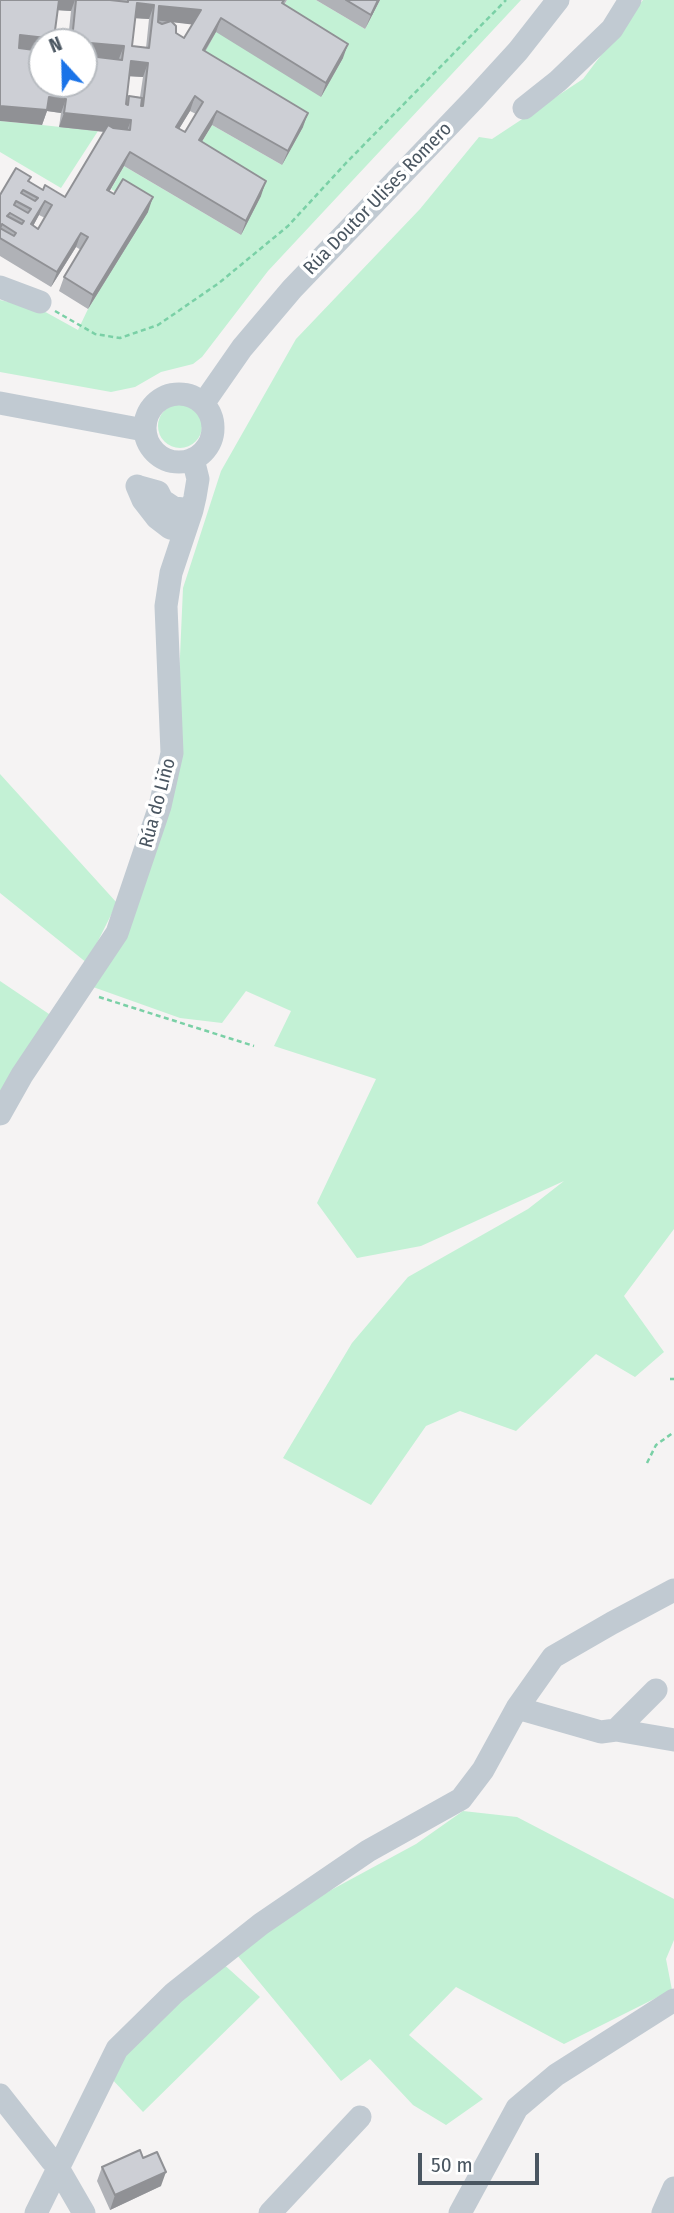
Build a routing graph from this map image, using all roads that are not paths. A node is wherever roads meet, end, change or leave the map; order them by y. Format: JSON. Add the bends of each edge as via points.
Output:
{"nodes":[{"id":1,"x":558,"y":0,"type":"edge"},
{"id":2,"x":631,"y":0,"type":"edge"},
{"id":3,"x":524,"y":108,"type":"dead end"},
{"id":4,"x":0,"y":287,"type":"edge"},
{"id":5,"x":40,"y":302,"type":"road end"},
{"id":6,"x":0,"y":403,"type":"edge"},
{"id":7,"x":203,"y":404,"type":"junction"},
{"id":8,"x":144,"y":430,"type":"junction"},
{"id":9,"x":193,"y":459,"type":"junction"},
{"id":10,"x":0,"y":1114,"type":"edge"},
{"id":11,"x":674,"y":1590,"type":"edge"},
{"id":12,"x":656,"y":1690,"type":"dead end"},
{"id":13,"x":517,"y":1708,"type":"junction"},
{"id":14,"x":616,"y":1730,"type":"junction"},
{"id":15,"x":674,"y":1740,"type":"edge"},
{"id":16,"x":674,"y":2000,"type":"edge"},
{"id":17,"x":0,"y":2095,"type":"edge"},
{"id":18,"x":360,"y":2117,"type":"dead end"},
{"id":19,"x":59,"y":2166,"type":"junction"},
{"id":20,"x":674,"y":2188,"type":"edge"},
{"id":21,"x":36,"y":2213,"type":"edge"},
{"id":22,"x":84,"y":2213,"type":"edge"},
{"id":23,"x":270,"y":2213,"type":"edge"},
{"id":24,"x":460,"y":2213,"type":"edge"},
{"id":25,"x":663,"y":2213,"type":"edge"}],
"edges":[{"from":1,"to":7,"type":"street","name":"Rúa Doutor Ulises Romero","via":[[484,89],[292,289]]},
{"from":2,"to":3,"type":"street","via":[[612,29]]},
{"from":4,"to":5,"type":"street"},
{"from":6,"to":8,"type":"street"},
{"from":7,"to":8,"type":"street","via":[[185,395],[165,397],[149,410]]},
{"from":7,"to":9,"type":"street","via":[[212,421],[211,439]]},
{"from":8,"to":9,"type":"street","via":[[152,450],[161,457],[182,462]]},
{"from":9,"to":10,"type":"street","name":"Rúa do Liño","via":[[198,479],[166,606],[172,753],[160,806],[117,933]]},
{"from":11,"to":13,"type":"street","via":[[553,1657]]},
{"from":12,"to":14,"type":"street"},
{"from":13,"to":14,"type":"street","via":[[601,1732]]},
{"from":13,"to":19,"type":"street","via":[[483,1770],[461,1799],[368,1851],[261,1924],[174,1993],[117,2049]]},
{"from":14,"to":15,"type":"street"},
{"from":16,"to":24,"type":"street","via":[[556,2076],[517,2108]]},
{"from":17,"to":19,"type":"street"},
{"from":18,"to":23,"type":"street"},
{"from":19,"to":21,"type":"street"},
{"from":19,"to":22,"type":"street"},
{"from":20,"to":25,"type":"street"}]}
